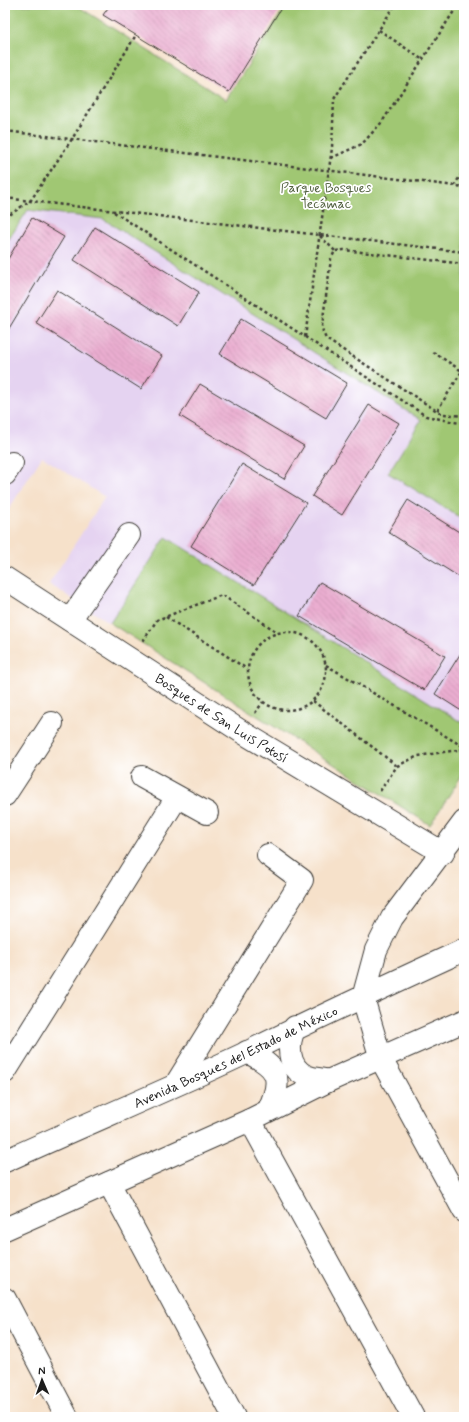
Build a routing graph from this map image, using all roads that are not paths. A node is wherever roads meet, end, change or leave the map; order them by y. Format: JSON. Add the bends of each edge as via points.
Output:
{"nodes":[{"id":1,"x":128,"y":535,"type":"dead end"},
{"id":2,"x":5,"y":578,"type":"edge"},
{"id":3,"x":70,"y":620,"type":"junction"},
{"id":4,"x":52,"y":723,"type":"dead end"},
{"id":5,"x":142,"y":777,"type":"dead end"},
{"id":6,"x":5,"y":795,"type":"edge"},
{"id":7,"x":177,"y":797,"type":"junction"},
{"id":8,"x":207,"y":813,"type":"dead end"},
{"id":9,"x":464,"y":822,"type":"edge"},
{"id":10,"x":442,"y":853,"type":"junction"},
{"id":11,"x":268,"y":855,"type":"dead end"},
{"id":12,"x":464,"y":950,"type":"edge"},
{"id":13,"x":363,"y":998,"type":"junction"},
{"id":14,"x":464,"y":1021,"type":"edge"},
{"id":15,"x":295,"y":1027,"type":"junction"},
{"id":16,"x":247,"y":1052,"type":"junction"},
{"id":17,"x":381,"y":1059,"type":"junction"},
{"id":18,"x":5,"y":1072,"type":"edge"},
{"id":19,"x":328,"y":1080,"type":"junction"},
{"id":20,"x":176,"y":1084,"type":"junction"},
{"id":21,"x":269,"y":1109,"type":"junction"},
{"id":22,"x":250,"y":1120,"type":"junction"},
{"id":23,"x":5,"y":1161,"type":"edge"},
{"id":24,"x":108,"y":1183,"type":"junction"},
{"id":25,"x":464,"y":1211,"type":"edge"},
{"id":26,"x":5,"y":1228,"type":"edge"},
{"id":27,"x":5,"y":1298,"type":"edge"},
{"id":28,"x":67,"y":1417,"type":"edge"},
{"id":29,"x":234,"y":1417,"type":"edge"},
{"id":30,"x":413,"y":1417,"type":"edge"}],
"edges":[{"from":1,"to":3,"type":"street"},
{"from":2,"to":3,"type":"street","name":"Bosques de San Luis Potosí"},
{"from":3,"to":10,"type":"street","name":"Bosques de San Luis Potosí","via":[[242,732]]},
{"from":4,"to":6,"type":"street"},
{"from":5,"to":7,"type":"street"},
{"from":7,"to":8,"type":"street"},
{"from":7,"to":18,"type":"street"},
{"from":9,"to":10,"type":"street"},
{"from":10,"to":13,"type":"street","via":[[392,918],[376,950]]},
{"from":11,"to":20,"type":"street","via":[[302,880]]},
{"from":12,"to":13,"type":"street","name":"Avenida Bosques del Estado de México"},
{"from":13,"to":15,"type":"street","name":"Avenida Bosques del Estado de México"},
{"from":13,"to":17,"type":"street"},
{"from":14,"to":17,"type":"street"},
{"from":15,"to":16,"type":"street","name":"Avenida Bosques del Estado de México"},
{"from":15,"to":19,"type":"street","via":[[290,1040],[290,1054],[295,1068],[307,1076]]},
{"from":16,"to":20,"type":"street","name":"Avenida Bosques del Estado de México"},
{"from":16,"to":21,"type":"street","via":[[267,1062],[275,1072],[277,1084]]},
{"from":17,"to":19,"type":"street"},
{"from":17,"to":25,"type":"street"},
{"from":19,"to":21,"type":"street"},
{"from":20,"to":23,"type":"street","name":"Avenida Bosques del Estado de México"},
{"from":21,"to":22,"type":"street"},
{"from":22,"to":24,"type":"street"},
{"from":22,"to":30,"type":"street"},
{"from":24,"to":26,"type":"street"},
{"from":24,"to":29,"type":"street"},
{"from":27,"to":28,"type":"street"}]}
